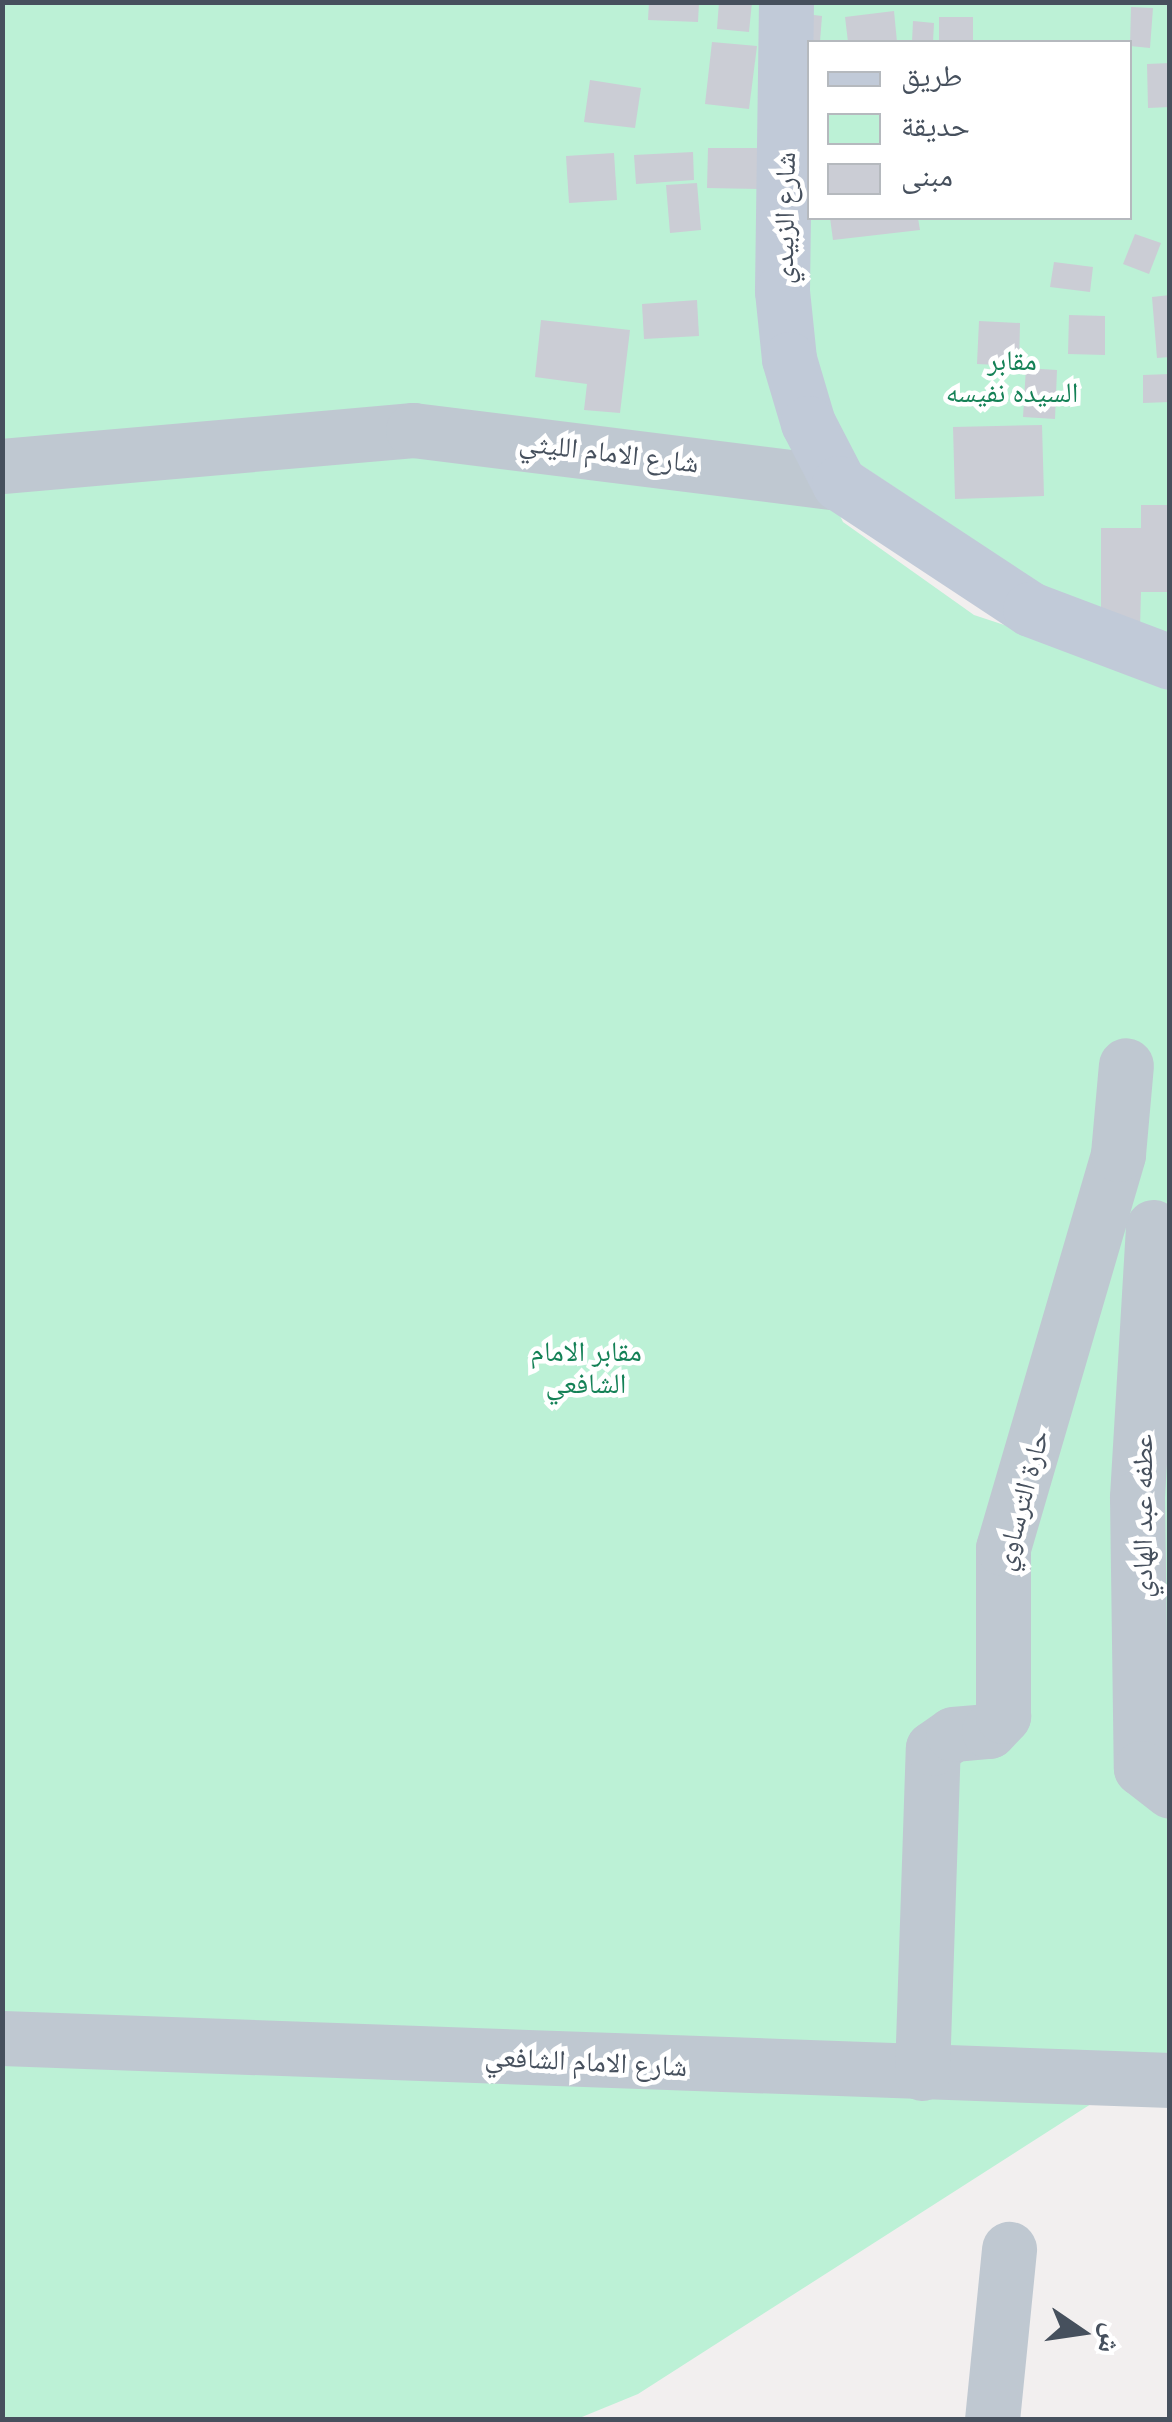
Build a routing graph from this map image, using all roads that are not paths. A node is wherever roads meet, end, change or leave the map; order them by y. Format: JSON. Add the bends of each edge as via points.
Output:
{"nodes":[{"id":1,"x":786,"y":2,"type":"edge"},
{"id":2,"x":2,"y":466,"type":"edge"},
{"id":3,"x":839,"y":483,"type":"junction"},
{"id":4,"x":1170,"y":662,"type":"edge"},
{"id":5,"x":1126,"y":1065,"type":"dead end"},
{"id":6,"x":1161,"y":1226,"type":"edge"},
{"id":7,"x":1098,"y":1234,"type":"junction"},
{"id":8,"x":1156,"y":1408,"type":"edge"},
{"id":9,"x":1170,"y":1791,"type":"edge"},
{"id":10,"x":2,"y":2038,"type":"edge"},
{"id":11,"x":922,"y":2073,"type":"junction"},
{"id":12,"x":1170,"y":2080,"type":"edge"},
{"id":13,"x":1009,"y":2249,"type":"dead end"},
{"id":14,"x":992,"y":2420,"type":"edge"}],
"edges":[{"from":1,"to":3,"type":"street","name":"شارع الزبيدي","via":[[782,292],[789,359],[808,423]]},
{"from":2,"to":3,"type":"street","name":"شارع الامام الليثي","via":[[413,430]]},
{"from":3,"to":4,"type":"street","name":"شارع الامام الليثي","via":[[1030,609]]},
{"from":5,"to":7,"type":"street","name":"حارة الترساوي","via":[[1118,1154]]},
{"from":6,"to":7,"type":"street"},
{"from":6,"to":8,"type":"street","name":"عطفه عبد الهادي"},
{"from":7,"to":11,"type":"street","name":"حارة الترساوي","via":[[1003,1548],[1000,1726],[952,1734],[933,1748]]},
{"from":8,"to":9,"type":"street","name":"عطفه عبد الهادي","via":[[1141,1768]]},
{"from":10,"to":11,"type":"street","name":"شارع الامام الشافعي"},
{"from":11,"to":12,"type":"street","name":"شارع الامام الشافعي"},
{"from":13,"to":14,"type":"street"}]}
